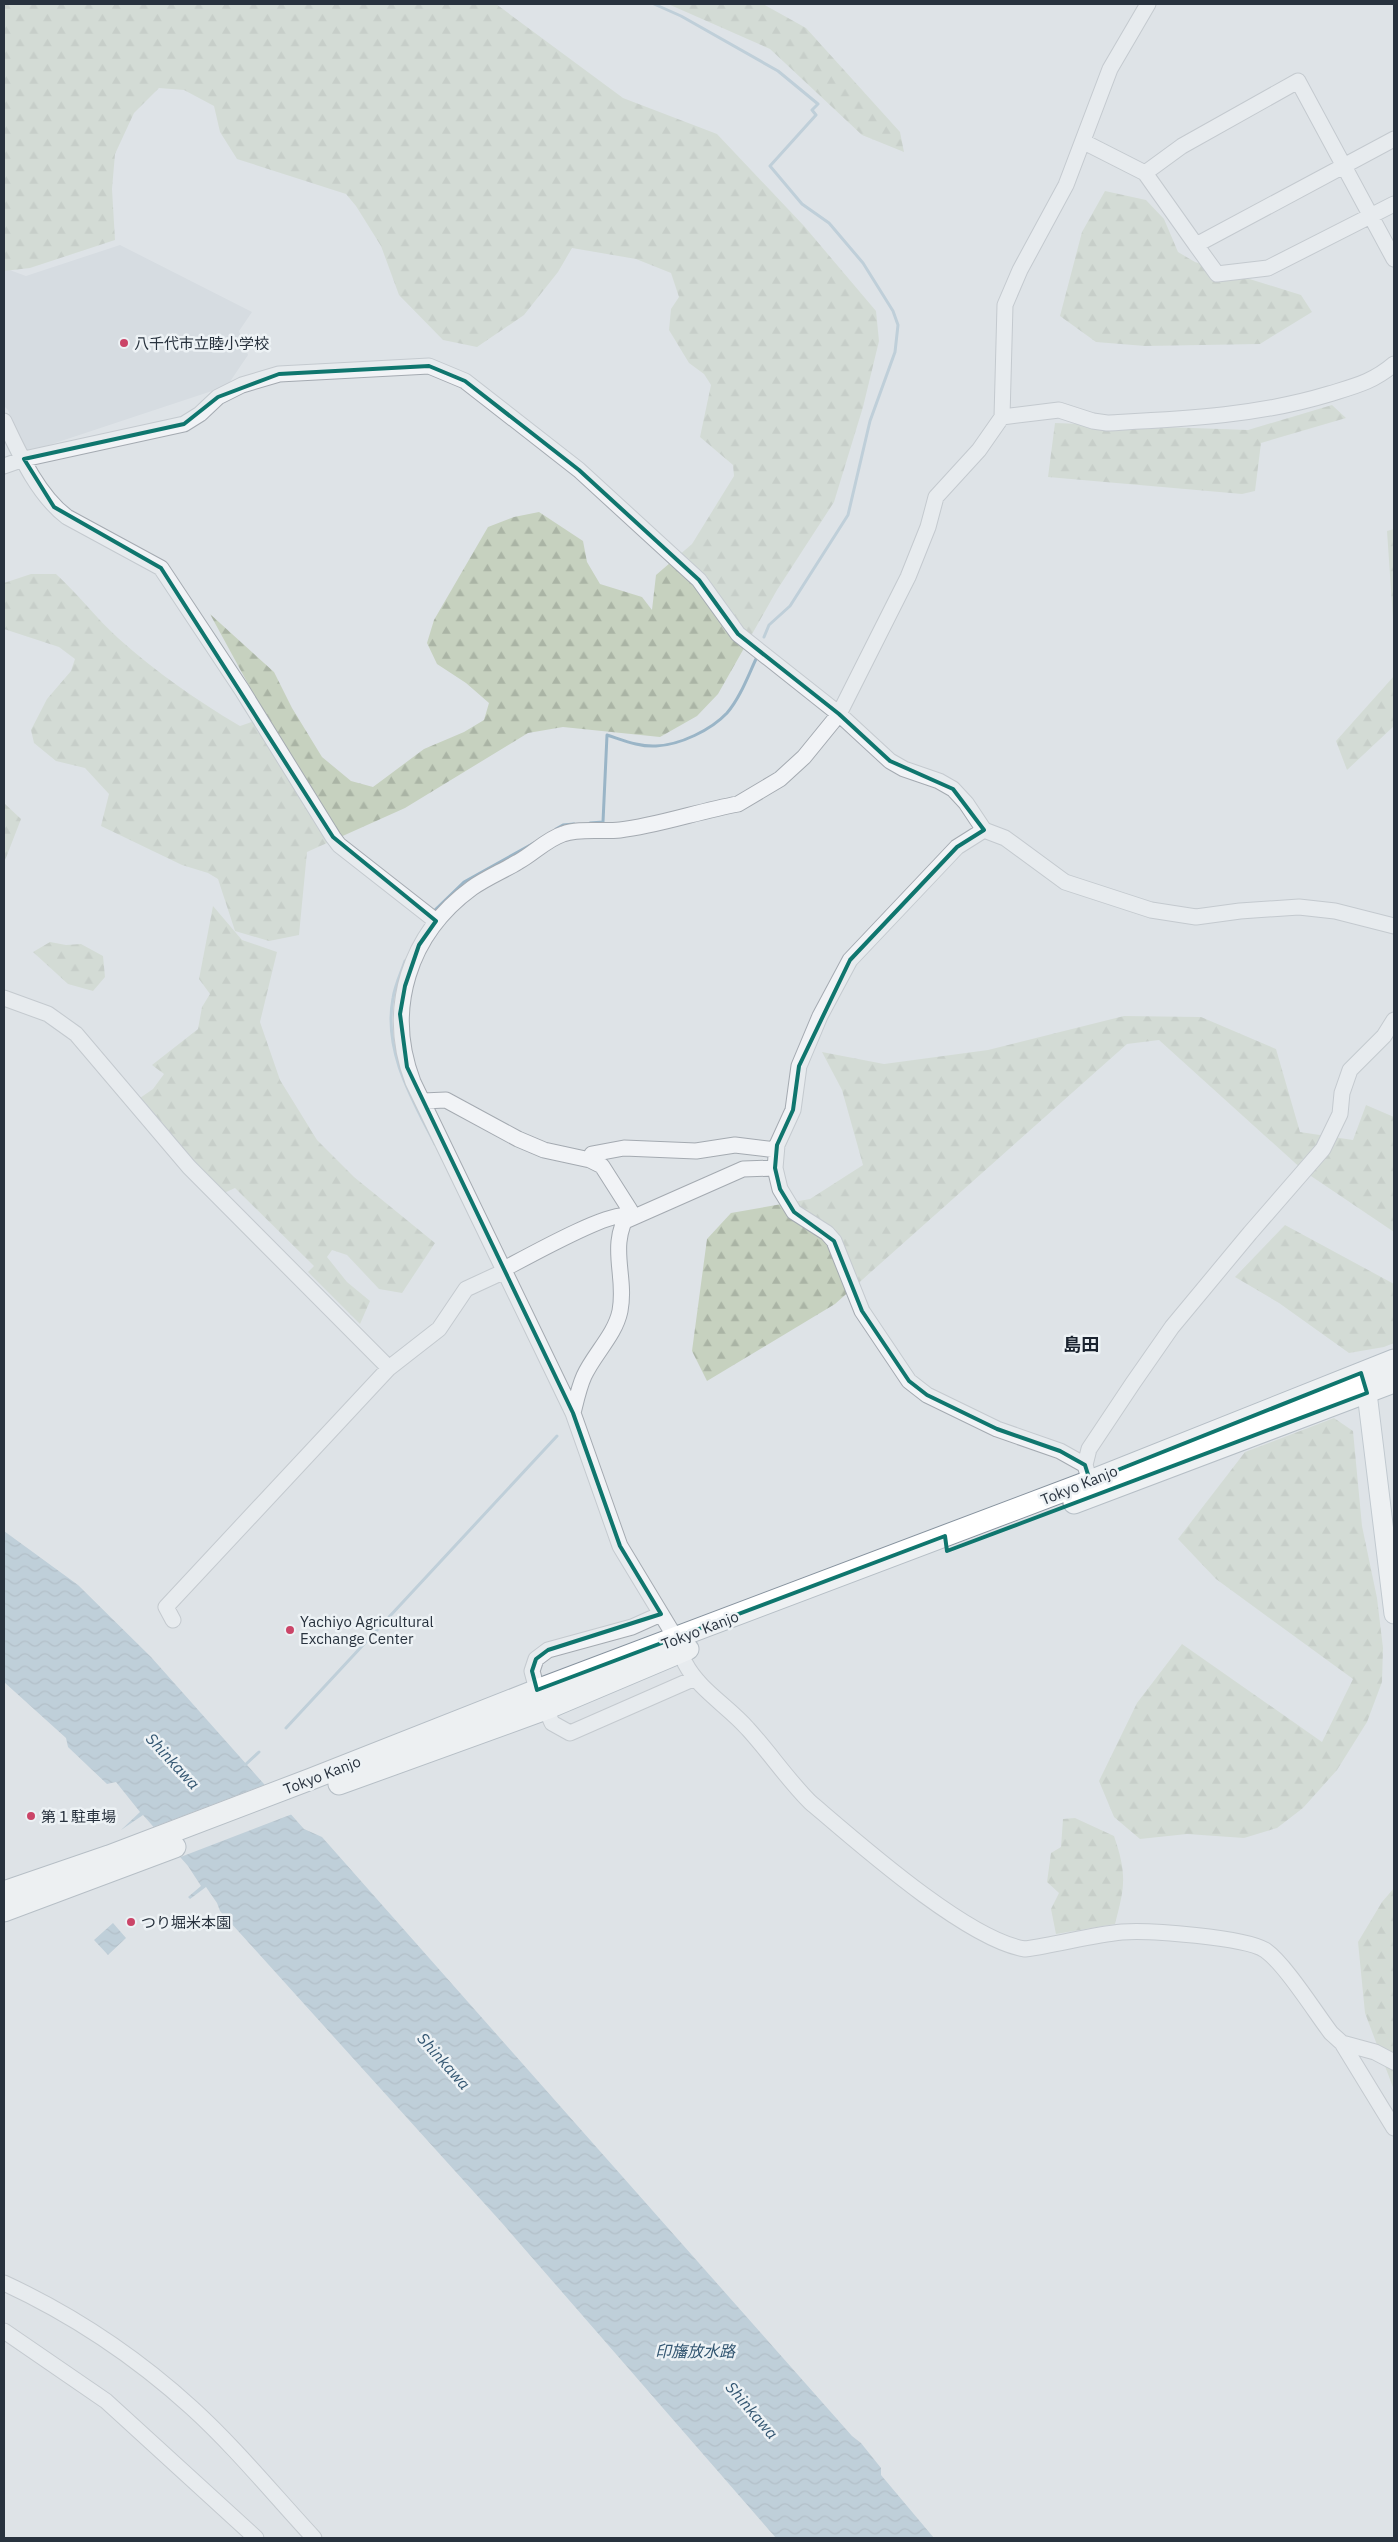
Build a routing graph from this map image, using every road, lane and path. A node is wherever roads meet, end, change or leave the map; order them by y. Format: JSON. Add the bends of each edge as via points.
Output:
{"nodes":[{"id":1,"x":1148,"y":4,"type":"edge"},
{"id":2,"x":1394,"y":139,"type":"edge"},
{"id":3,"x":1084,"y":142,"type":"junction"},
{"id":4,"x":1344,"y":165,"type":"junction"},
{"id":5,"x":1145,"y":173,"type":"junction"},
{"id":6,"x":1394,"y":204,"type":"edge"},
{"id":7,"x":1371,"y":216,"type":"junction"},
{"id":8,"x":1196,"y":245,"type":"junction"},
{"id":9,"x":1394,"y":259,"type":"edge"},
{"id":10,"x":1394,"y":364,"type":"edge"},
{"id":11,"x":1002,"y":417,"type":"junction"},
{"id":12,"x":4,"y":422,"type":"edge"},
{"id":13,"x":24,"y":458,"type":"junction"},
{"id":14,"x":4,"y":466,"type":"edge"},
{"id":15,"x":839,"y":714,"type":"junction"},
{"id":16,"x":984,"y":830,"type":"junction"},
{"id":17,"x":436,"y":921,"type":"junction"},
{"id":18,"x":1394,"y":926,"type":"edge"},
{"id":19,"x":4,"y":998,"type":"edge"},
{"id":20,"x":1394,"y":1020,"type":"edge"},
{"id":21,"x":423,"y":1101,"type":"junction"},
{"id":22,"x":776,"y":1150,"type":"junction"},
{"id":23,"x":590,"y":1160,"type":"junction"},
{"id":24,"x":775,"y":1168,"type":"junction"},
{"id":25,"x":624,"y":1219,"type":"junction"},
{"id":26,"x":505,"y":1270,"type":"junction"},
{"id":27,"x":1394,"y":1360,"type":"edge"},
{"id":28,"x":389,"y":1368,"type":"junction"},
{"id":29,"x":1394,"y":1382,"type":"edge"},
{"id":30,"x":1364,"y":1383,"type":"junction"},
{"id":31,"x":572,"y":1413,"type":"junction"},
{"id":32,"x":1087,"y":1473,"type":"junction"},
{"id":33,"x":1117,"y":1478,"type":"junction"},
{"id":34,"x":946,"y":1544,"type":"junction"},
{"id":35,"x":661,"y":1614,"type":"junction"},
{"id":36,"x":1394,"y":1614,"type":"edge"},
{"id":37,"x":173,"y":1620,"type":"dead end"},
{"id":38,"x":672,"y":1632,"type":"dead end"},
{"id":39,"x":685,"y":1663,"type":"dead end"},
{"id":40,"x":693,"y":1679,"type":"junction"},
{"id":41,"x":541,"y":1699,"type":"junction"},
{"id":42,"x":114,"y":1862,"type":"junction"},
{"id":43,"x":4,"y":1892,"type":"edge"},
{"id":44,"x":4,"y":1911,"type":"edge"},
{"id":45,"x":1342,"y":2043,"type":"junction"},
{"id":46,"x":1394,"y":2062,"type":"edge"},
{"id":47,"x":1394,"y":2128,"type":"edge"},
{"id":48,"x":4,"y":2283,"type":"edge"},
{"id":49,"x":4,"y":2331,"type":"edge"},
{"id":50,"x":256,"y":2538,"type":"edge"},
{"id":51,"x":314,"y":2538,"type":"edge"}],
"edges":[{"from":1,"to":3,"type":"street","via":[[1110,69]]},
{"from":2,"to":4,"type":"street"},
{"from":3,"to":5,"type":"street"},
{"from":3,"to":11,"type":"street","via":[[1005,305]]},
{"from":4,"to":5,"type":"street","via":[[1298,81],[1182,146]]},
{"from":4,"to":7,"type":"street"},
{"from":4,"to":8,"type":"street"},
{"from":5,"to":8,"type":"street"},
{"from":6,"to":7,"type":"street"},
{"from":7,"to":8,"type":"street","via":[[1268,268],[1247,272],[1216,274]]},
{"from":7,"to":9,"type":"street"},
{"from":10,"to":11,"type":"street","via":[[1371,381],[1261,411],[1107,422],[1059,410]]},
{"from":11,"to":15,"type":"street","via":[[979,450],[936,497],[908,577]]},
{"from":12,"to":13,"type":"street"},
{"from":13,"to":14,"type":"street"},
{"from":13,"to":15,"type":"street","via":[[184,424],[218,396],[279,374],[429,366],[465,381],[579,470],[699,580],[738,634]]},
{"from":13,"to":17,"type":"street","via":[[42,493],[54,507],[161,568],[339,845]]},
{"from":15,"to":16,"type":"street","via":[[890,761],[953,789]]},
{"from":15,"to":17,"type":"street","via":[[780,779],[750,798],[738,804],[620,830],[564,833],[472,887]]},
{"from":16,"to":18,"type":"street","via":[[1005,838],[1066,882],[1151,910],[1205,918],[1240,911],[1299,907],[1335,911]]},
{"from":16,"to":22,"type":"street","via":[[957,847],[850,960],[798,1066],[794,1110]]},
{"from":17,"to":21,"type":"street","via":[[419,945],[405,986],[400,1014],[407,1067]]},
{"from":19,"to":28,"type":"street","via":[[48,1014],[76,1034],[179,1156]]},
{"from":20,"to":32,"type":"street","via":[[1384,1036],[1350,1070],[1342,1092],[1340,1114],[1323,1150],[1172,1327],[1094,1442]]},
{"from":21,"to":23,"type":"street","via":[[446,1100],[544,1150]]},
{"from":21,"to":26,"type":"street"},
{"from":22,"to":23,"type":"street","via":[[736,1145],[696,1151],[624,1148],[592,1154]]},
{"from":22,"to":24,"type":"street"},
{"from":23,"to":25,"type":"street","via":[[602,1166],[630,1210]]},
{"from":24,"to":25,"type":"street","via":[[743,1169]]},
{"from":24,"to":32,"type":"street","via":[[780,1189],[794,1212],[828,1232],[834,1241],[862,1311],[909,1380],[927,1395],[997,1429],[1060,1451]]},
{"from":25,"to":26,"type":"street","via":[[619,1214],[599,1222]]},
{"from":25,"to":31,"type":"street","via":[[617,1240],[622,1295],[620,1313],[584,1375]]},
{"from":26,"to":28,"type":"street","via":[[466,1289],[438,1329]]},
{"from":26,"to":31,"type":"street"},
{"from":27,"to":30,"type":"highway","name":"Tokyo Kanjo"},
{"from":28,"to":37,"type":"street","via":[[166,1607]]},
{"from":29,"to":30,"type":"highway","name":"Tokyo Kanjo"},
{"from":30,"to":33,"type":"highway","name":"Tokyo Kanjo"},
{"from":30,"to":36,"type":"main road"},
{"from":31,"to":35,"type":"street","via":[[620,1546]]},
{"from":32,"to":33,"type":"highway","name":"Tokyo Kanjo"},
{"from":32,"to":34,"type":"highway","name":"Tokyo Kanjo"},
{"from":33,"to":34,"type":"highway","name":"Tokyo Kanjo"},
{"from":34,"to":41,"type":"highway","name":"Tokyo Kanjo"},
{"from":35,"to":38,"type":"street"},
{"from":35,"to":41,"type":"street","via":[[632,1627],[548,1650],[536,1659],[532,1671]]},
{"from":39,"to":40,"type":"street"},
{"from":40,"to":41,"type":"street","via":[[570,1733],[552,1723]]},
{"from":40,"to":45,"type":"street","via":[[748,1728],[810,1802],[906,1880],[985,1934],[1025,1949],[1123,1932],[1206,1937],[1251,1944],[1265,1950],[1277,1961]]},
{"from":41,"to":42,"type":"highway","name":"Tokyo Kanjo"},
{"from":42,"to":43,"type":"highway","name":"Tokyo Kanjo"},
{"from":42,"to":44,"type":"highway","name":"Tokyo Kanjo"},
{"from":45,"to":46,"type":"street","via":[[1375,2052]]},
{"from":45,"to":47,"type":"street"},
{"from":48,"to":51,"type":"street","via":[[78,2321],[166,2386],[220,2437]]},
{"from":49,"to":50,"type":"street","via":[[106,2401]]}]}
